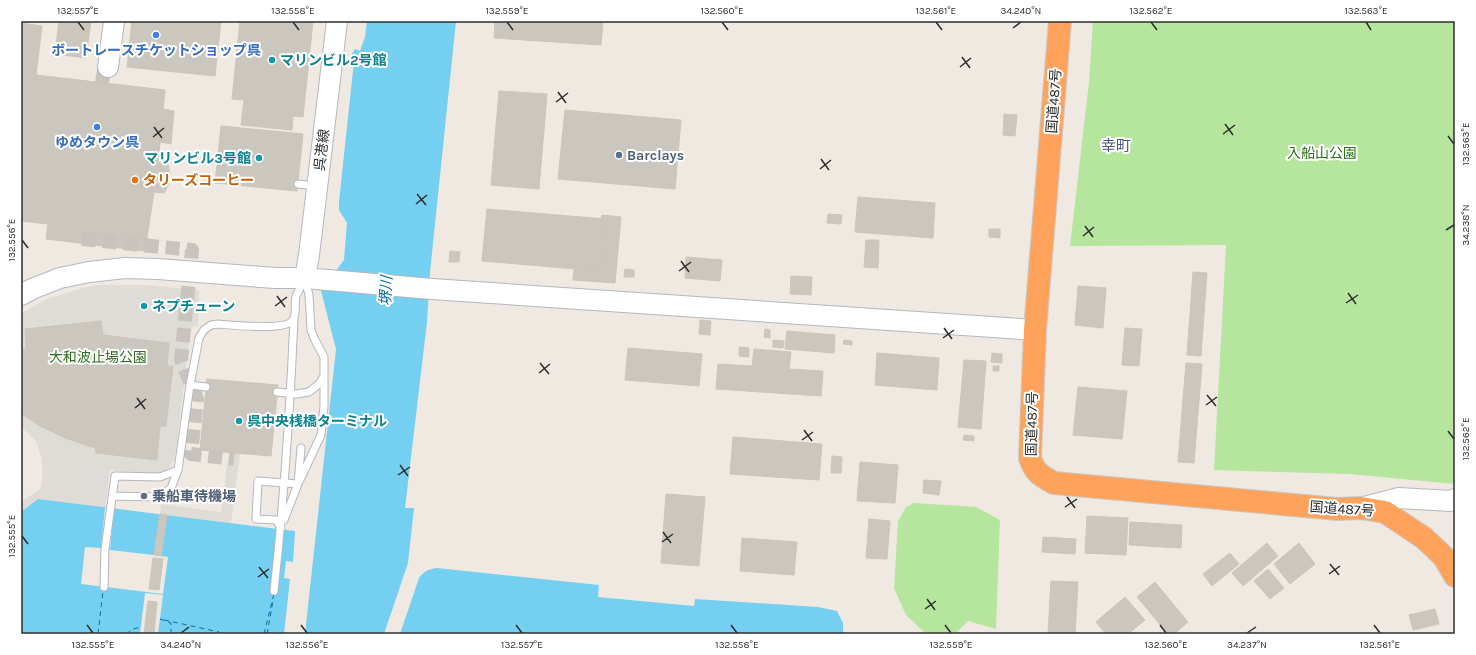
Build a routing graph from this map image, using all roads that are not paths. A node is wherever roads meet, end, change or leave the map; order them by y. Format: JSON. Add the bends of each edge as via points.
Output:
{"nodes":[{"id":1,"x":114,"y":21,"type":"edge"},
{"id":2,"x":337,"y":21,"type":"edge"},
{"id":3,"x":1060,"y":21,"type":"edge"},
{"id":4,"x":108,"y":66,"type":"tunnel mouth"},
{"id":5,"x":298,"y":184,"type":"dead end"},
{"id":6,"x":317,"y":186,"type":"junction"},
{"id":7,"x":305,"y":278,"type":"junction"},
{"id":8,"x":21,"y":295,"type":"edge"},
{"id":9,"x":294,"y":319,"type":"junction"},
{"id":10,"x":1035,"y":330,"type":"junction"},
{"id":11,"x":324,"y":376,"type":"junction"},
{"id":12,"x":190,"y":386,"type":"junction"},
{"id":13,"x":206,"y":387,"type":"dead end"},
{"id":14,"x":277,"y":392,"type":"dead end"},
{"id":15,"x":309,"y":392,"type":"junction"},
{"id":16,"x":291,"y":393,"type":"junction"},
{"id":17,"x":304,"y":399,"type":"dead end"},
{"id":18,"x":301,"y":448,"type":"dead end"},
{"id":19,"x":178,"y":470,"type":"junction"},
{"id":20,"x":285,"y":482,"type":"junction"},
{"id":21,"x":298,"y":484,"type":"junction"},
{"id":22,"x":112,"y":496,"type":"junction"},
{"id":23,"x":1455,"y":499,"type":"edge"},
{"id":24,"x":1362,"y":508,"type":"junction"},
{"id":25,"x":281,"y":528,"type":"junction"},
{"id":26,"x":1455,"y":576,"type":"edge"},
{"id":27,"x":104,"y":587,"type":"dead end"},
{"id":28,"x":274,"y":591,"type":"dead end"}],
"edges":[{"from":1,"to":4,"type":"street"},
{"from":2,"to":6,"type":"street","name":"呉港線"},
{"from":3,"to":10,"type":"highway","name":"国道487号"},
{"from":5,"to":6,"type":"lane"},
{"from":6,"to":7,"type":"street","name":"呉港線"},
{"from":7,"to":8,"type":"street","via":[[125,268],[60,278]]},
{"from":7,"to":9,"type":"lane","via":[[296,296]]},
{"from":7,"to":10,"type":"street"},
{"from":7,"to":11,"type":"lane","via":[[309,295],[311,330],[324,357]]},
{"from":9,"to":12,"type":"lane","via":[[291,324],[283,326],[211,325],[199,338]]},
{"from":9,"to":16,"type":"lane"},
{"from":10,"to":24,"type":"highway","name":"国道487号","via":[[1030,458],[1033,468],[1040,476],[1054,483],[1337,509]]},
{"from":11,"to":15,"type":"lane"},
{"from":11,"to":21,"type":"lane","via":[[321,435]]},
{"from":12,"to":13,"type":"lane"},
{"from":12,"to":19,"type":"lane"},
{"from":14,"to":16,"type":"lane"},
{"from":15,"to":16,"type":"lane"},
{"from":15,"to":17,"type":"lane"},
{"from":16,"to":20,"type":"lane"},
{"from":18,"to":21,"type":"lane"},
{"from":19,"to":22,"type":"lane","via":[[171,488],[157,497]]},
{"from":19,"to":22,"type":"lane","via":[[160,477],[115,476]]},
{"from":20,"to":21,"type":"lane"},
{"from":20,"to":25,"type":"lane"},
{"from":20,"to":25,"type":"lane","via":[[258,481],[256,519],[276,520]]},
{"from":21,"to":25,"type":"lane"},
{"from":22,"to":27,"type":"lane","via":[[105,549]]},
{"from":23,"to":24,"type":"street","via":[[1451,501],[1399,498]]},
{"from":24,"to":26,"type":"highway","name":"国道487号","via":[[1385,512],[1424,538],[1444,557]]},
{"from":25,"to":28,"type":"lane"}]}
